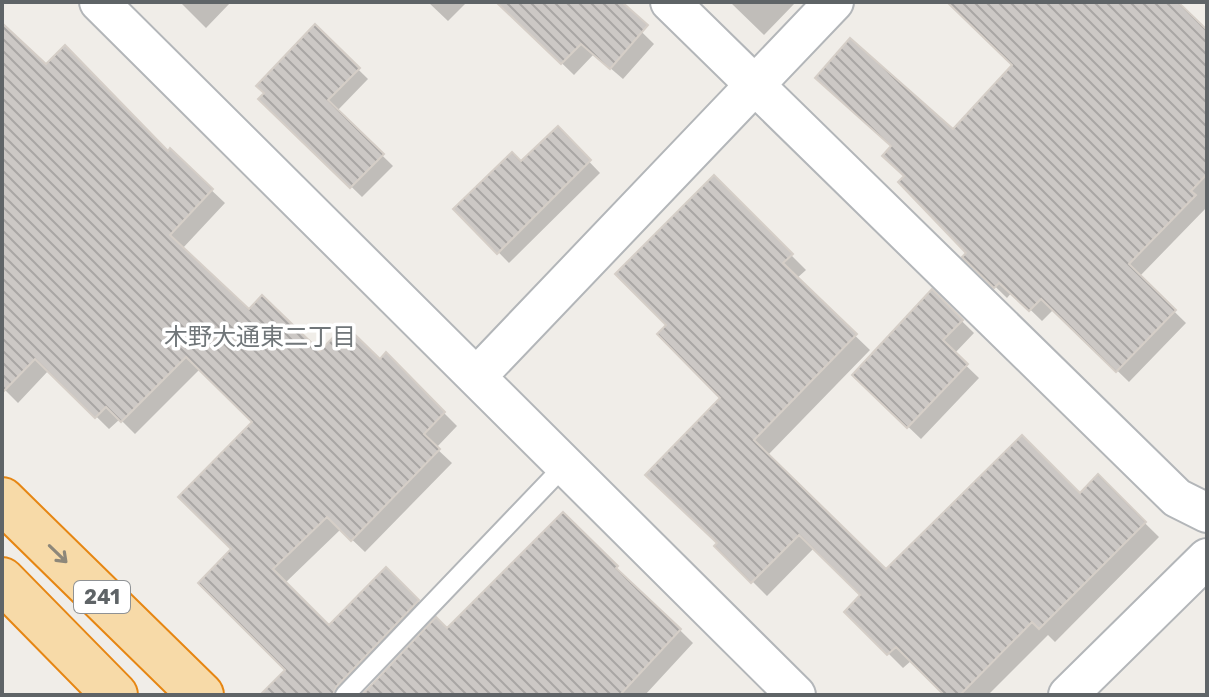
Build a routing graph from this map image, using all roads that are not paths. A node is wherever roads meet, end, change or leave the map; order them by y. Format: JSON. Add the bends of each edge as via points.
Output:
{"nodes":[{"id":1,"x":99,"y":2,"type":"edge"},
{"id":2,"x":670,"y":2,"type":"edge"},
{"id":3,"x":834,"y":2,"type":"edge"},
{"id":4,"x":755,"y":84,"type":"junction"},
{"id":5,"x":477,"y":376,"type":"junction"},
{"id":6,"x":566,"y":464,"type":"junction"},
{"id":7,"x":2,"y":500,"type":"edge"},
{"id":8,"x":1207,"y":513,"type":"edge"},
{"id":9,"x":1207,"y":558,"type":"edge"},
{"id":10,"x":2,"y":580,"type":"edge"},
{"id":11,"x":115,"y":695,"type":"edge"},
{"id":12,"x":201,"y":695,"type":"edge"},
{"id":13,"x":345,"y":695,"type":"edge"},
{"id":14,"x":796,"y":695,"type":"edge"},
{"id":15,"x":1068,"y":695,"type":"edge"}],
"edges":[{"from":1,"to":5,"type":"street"},
{"from":2,"to":4,"type":"street"},
{"from":3,"to":4,"type":"street"},
{"from":4,"to":5,"type":"street"},
{"from":4,"to":8,"type":"street","via":[[1177,498]]},
{"from":5,"to":6,"type":"street"},
{"from":6,"to":13,"type":"lane"},
{"from":6,"to":14,"type":"street"},
{"from":7,"to":12,"type":"highway","number":"241","one_way":true},
{"from":9,"to":15,"type":"street"},
{"from":10,"to":11,"type":"highway","number":"241"}]}
